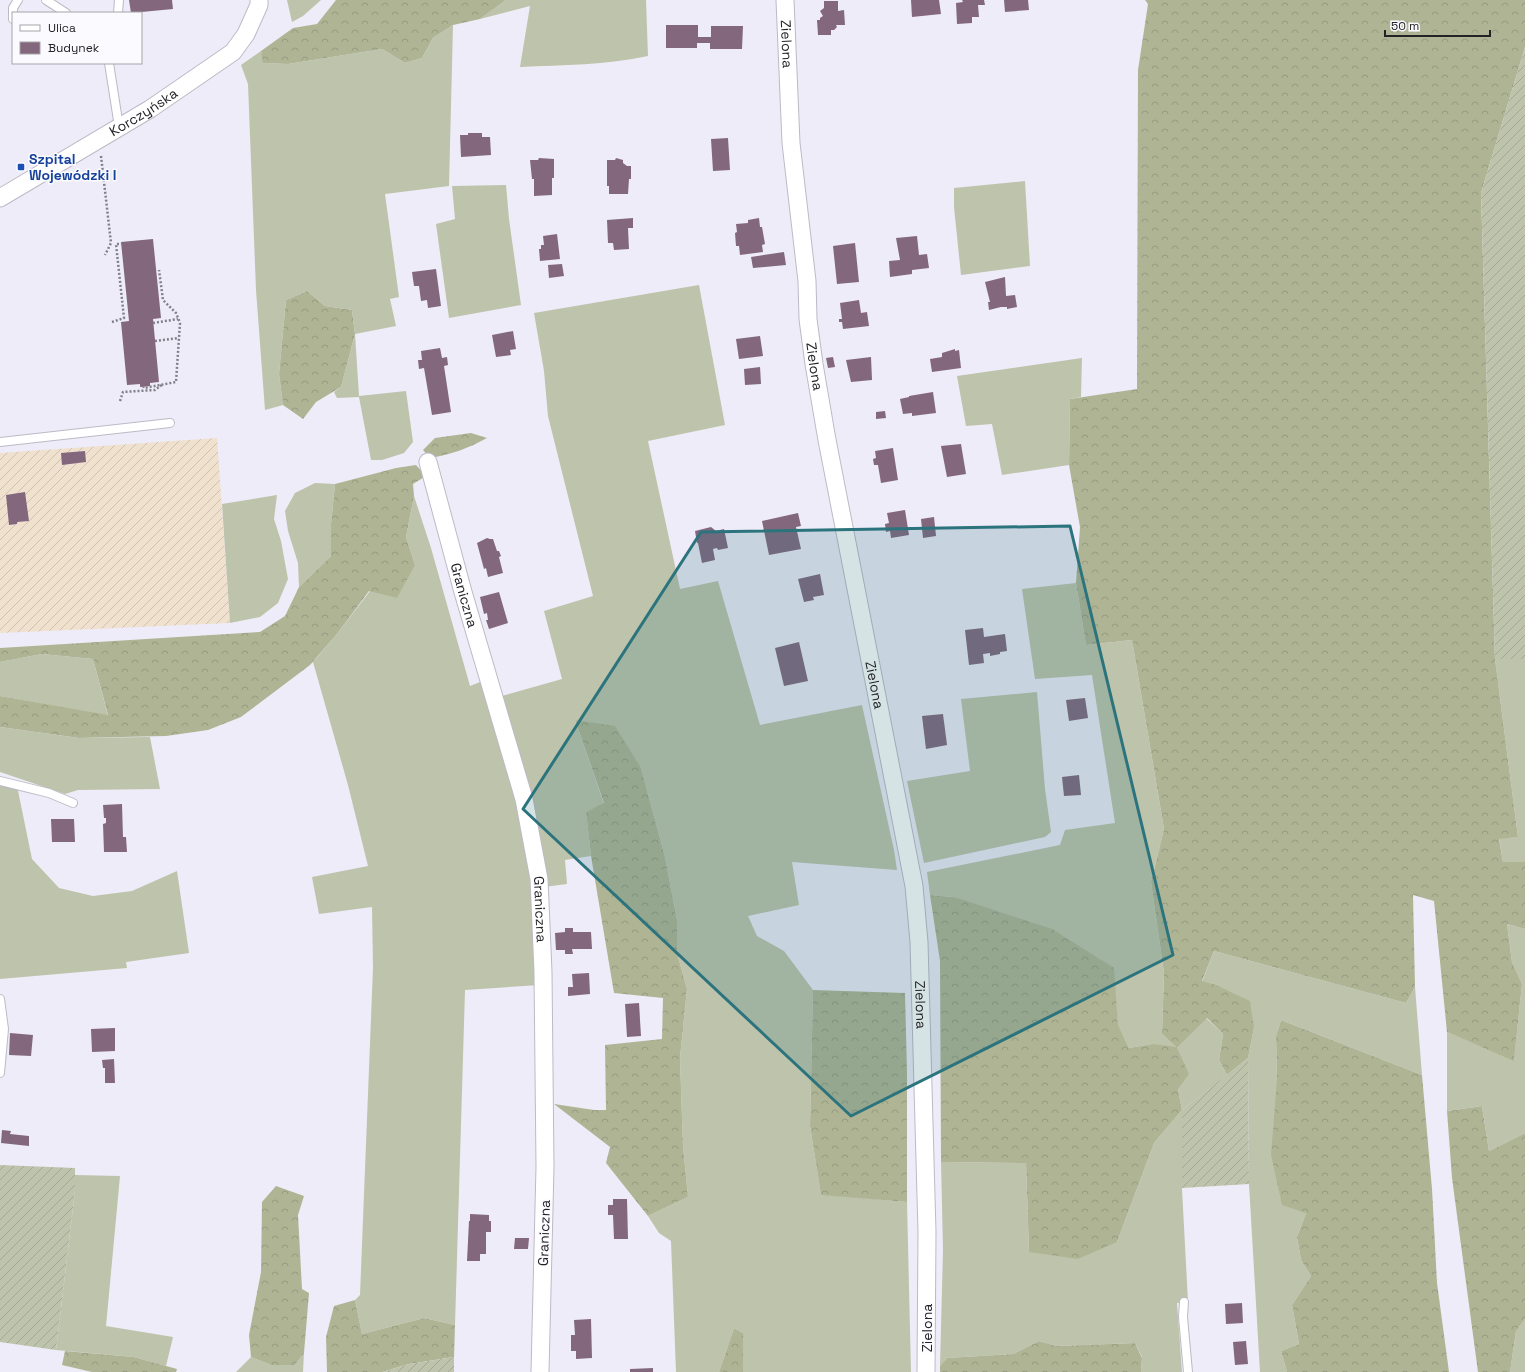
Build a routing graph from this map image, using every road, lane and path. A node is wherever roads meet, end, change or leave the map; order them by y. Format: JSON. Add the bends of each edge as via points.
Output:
{"nodes":[{"id":1,"x":18,"y":0,"type":"edge"},
{"id":2,"x":46,"y":0,"type":"edge"},
{"id":3,"x":119,"y":0,"type":"edge"},
{"id":4,"x":259,"y":0,"type":"edge"},
{"id":5,"x":785,"y":0,"type":"edge"},
{"id":6,"x":13,"y":12,"type":"edge"},
{"id":7,"x":64,"y":12,"type":"edge"},
{"id":8,"x":118,"y":12,"type":"edge"},
{"id":9,"x":109,"y":64,"type":"edge"},
{"id":10,"x":119,"y":127,"type":"junction"},
{"id":11,"x":100,"y":139,"type":"junction"},
{"id":12,"x":0,"y":198,"type":"edge"},
{"id":13,"x":121,"y":244,"type":"dead end"},
{"id":14,"x":105,"y":255,"type":"dead end"},
{"id":15,"x":159,"y":270,"type":"dead end"},
{"id":16,"x":178,"y":319,"type":"junction"},
{"id":17,"x":112,"y":322,"type":"dead end"},
{"id":18,"x":153,"y":323,"type":"dead end"},
{"id":19,"x":179,"y":338,"type":"junction"},
{"id":20,"x":155,"y":341,"type":"dead end"},
{"id":21,"x":165,"y":383,"type":"junction"},
{"id":22,"x":143,"y":386,"type":"dead end"},
{"id":23,"x":120,"y":401,"type":"dead end"},
{"id":24,"x":170,"y":423,"type":"dead end"},
{"id":25,"x":0,"y":442,"type":"edge"},
{"id":26,"x":428,"y":462,"type":"dead end"},
{"id":27,"x":0,"y":781,"type":"edge"},
{"id":28,"x":73,"y":803,"type":"dead end"},
{"id":29,"x":0,"y":999,"type":"edge"},
{"id":30,"x":0,"y":1073,"type":"edge"},
{"id":31,"x":1184,"y":1302,"type":"dead end"},
{"id":32,"x":540,"y":1372,"type":"edge"},
{"id":33,"x":926,"y":1372,"type":"edge"},
{"id":34,"x":1188,"y":1372,"type":"edge"}],
"edges":[{"from":1,"to":6,"type":"lane"},
{"from":2,"to":7,"type":"lane"},
{"from":3,"to":8,"type":"lane"},
{"from":4,"to":10,"type":"street","name":"Korczyńska","via":[[246,34],[233,52],[150,109]]},
{"from":5,"to":33,"type":"street","name":"Zielona","via":[[790,143],[807,281],[808,319],[814,364],[914,886],[919,942],[927,1232]]},
{"from":9,"to":10,"type":"lane"},
{"from":10,"to":11,"type":"street","name":"Korczyńska"},
{"from":11,"to":12,"type":"street","name":"Korczyńska"},
{"from":11,"to":14,"type":"path","via":[[111,242]]},
{"from":13,"to":17,"type":"path","via":[[116,244],[124,318]]},
{"from":15,"to":16,"type":"path","via":[[162,300],[176,313]]},
{"from":16,"to":18,"type":"path"},
{"from":16,"to":19,"type":"path"},
{"from":19,"to":20,"type":"path"},
{"from":19,"to":21,"type":"path","via":[[176,382]]},
{"from":21,"to":22,"type":"path","via":[[144,388]]},
{"from":21,"to":23,"type":"path","via":[[155,390],[123,392]]},
{"from":24,"to":25,"type":"lane"},
{"from":26,"to":32,"type":"street","name":"Graniczna","via":[[524,799],[538,879],[543,972],[545,1167]]},
{"from":27,"to":28,"type":"lane","via":[[49,793]]},
{"from":29,"to":30,"type":"lane","via":[[4,1029]]},
{"from":31,"to":34,"type":"lane"}]}
